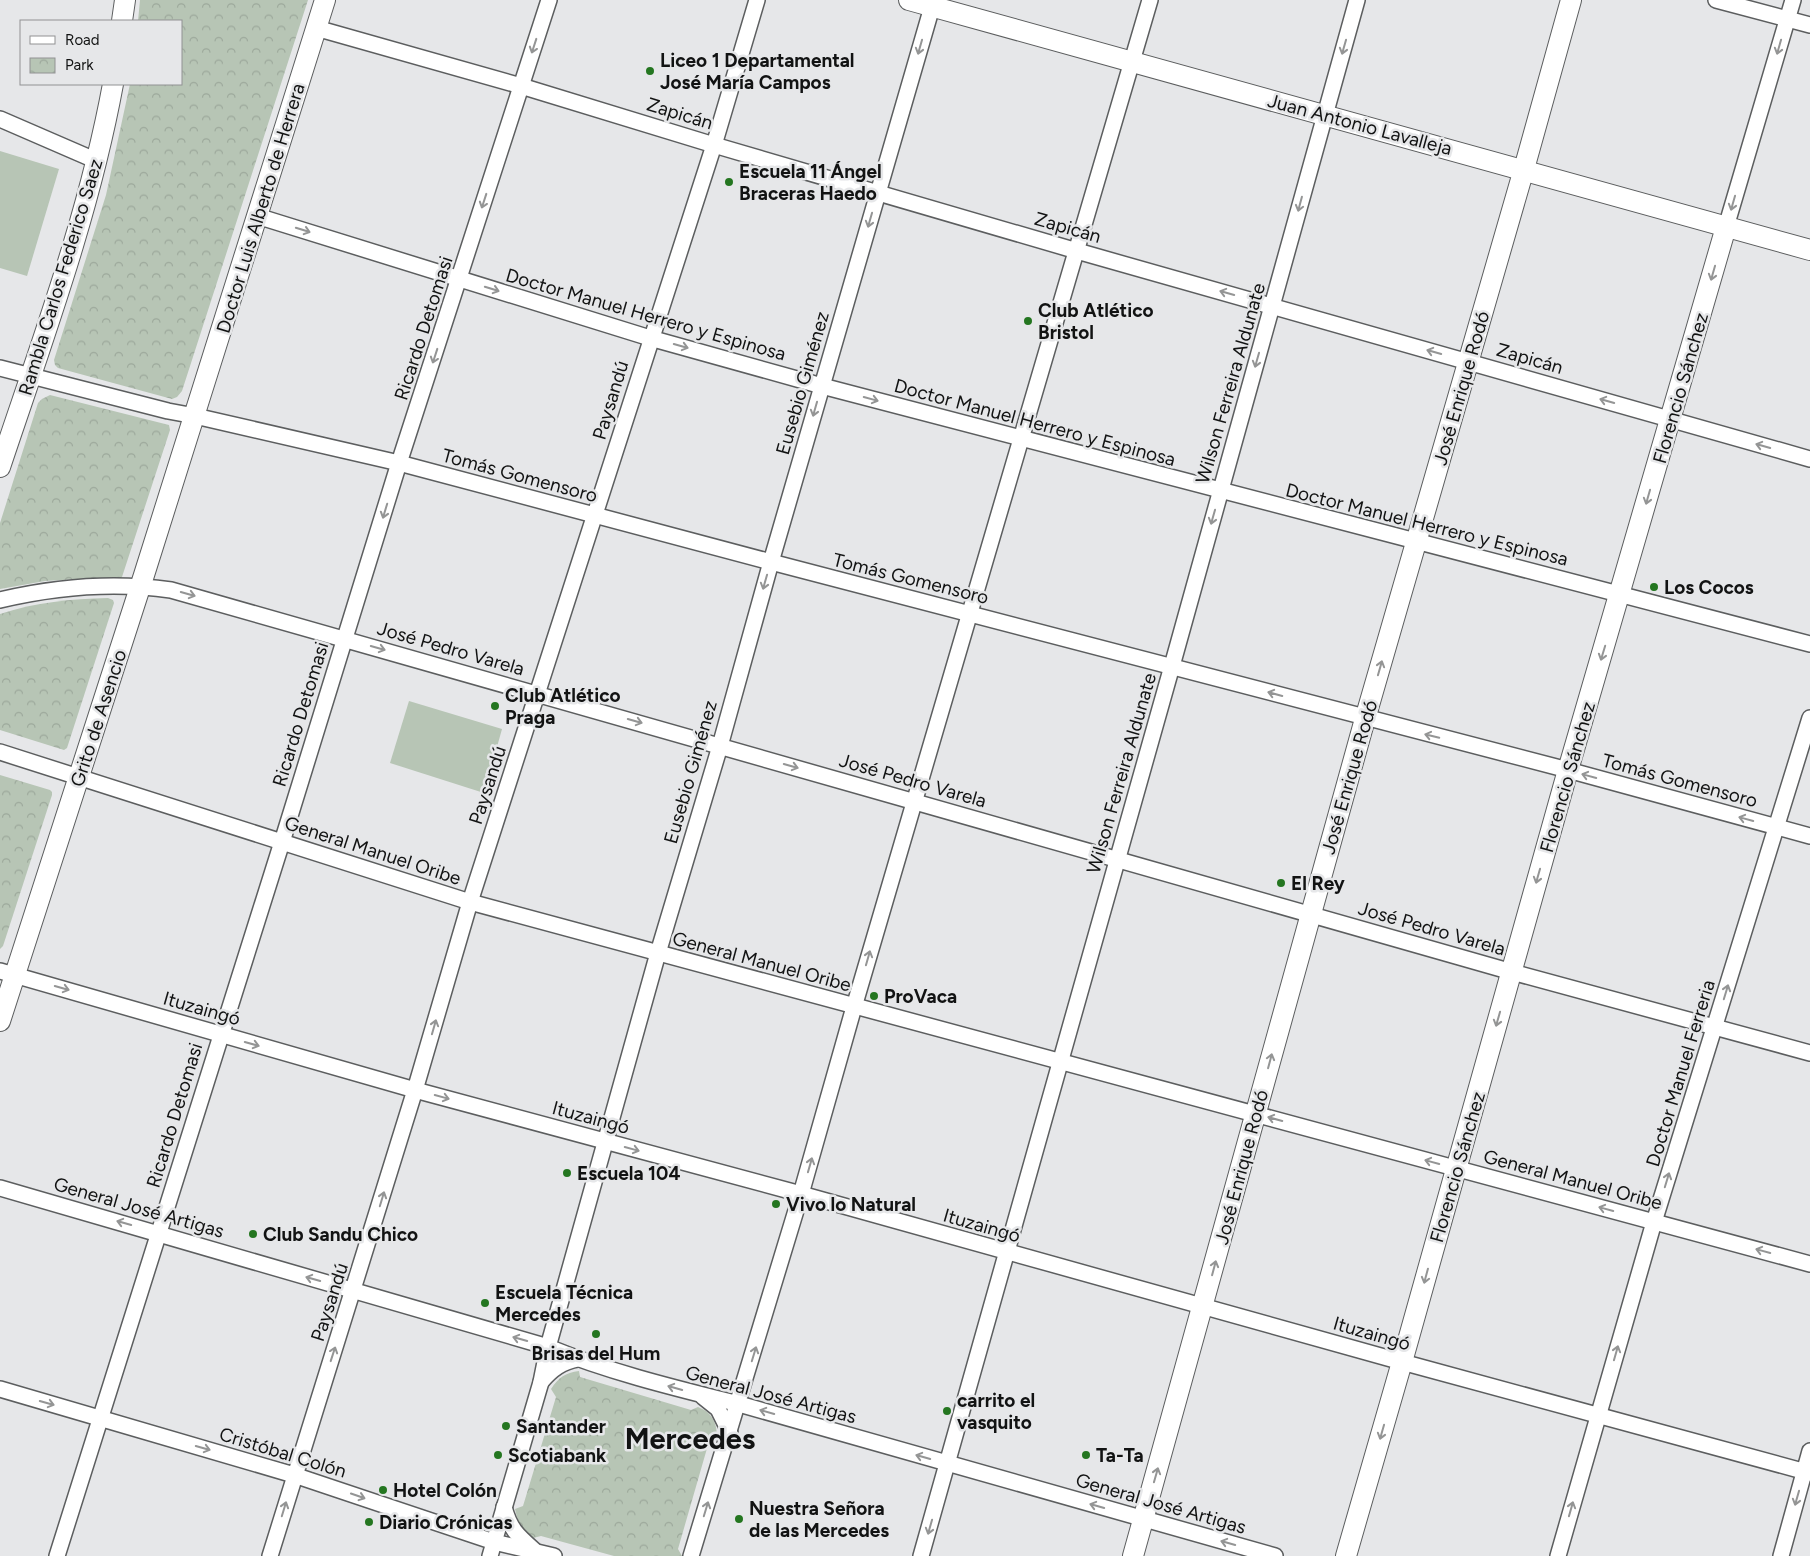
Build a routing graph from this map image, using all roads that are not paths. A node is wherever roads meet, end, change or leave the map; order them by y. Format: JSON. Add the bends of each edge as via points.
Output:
{"nodes":[{"id":1,"x":125,"y":0,"type":"edge"},
{"id":2,"x":325,"y":0,"type":"edge"},
{"id":3,"x":549,"y":0,"type":"edge"},
{"id":4,"x":757,"y":0,"type":"edge"},
{"id":5,"x":909,"y":0,"type":"edge"},
{"id":6,"x":1150,"y":0,"type":"edge"},
{"id":7,"x":1357,"y":0,"type":"edge"},
{"id":8,"x":1571,"y":0,"type":"edge"},
{"id":9,"x":1716,"y":0,"type":"edge"},
{"id":10,"x":1793,"y":0,"type":"edge"},
{"id":11,"x":933,"y":3,"type":"edge"},
{"id":12,"x":1788,"y":19,"type":"junction"},
{"id":13,"x":122,"y":20,"type":"edge"},
{"id":14,"x":1810,"y":25,"type":"edge"},
{"id":15,"x":316,"y":28,"type":"junction"},
{"id":16,"x":1132,"y":61,"type":"junction"},
{"id":17,"x":113,"y":85,"type":"edge"},
{"id":18,"x":521,"y":86,"type":"junction"},
{"id":19,"x":1325,"y":115,"type":"junction"},
{"id":20,"x":0,"y":119,"type":"edge"},
{"id":21,"x":714,"y":145,"type":"junction"},
{"id":22,"x":97,"y":161,"type":"junction"},
{"id":23,"x":1524,"y":169,"type":"junction"},
{"id":24,"x":878,"y":193,"type":"junction"},
{"id":25,"x":257,"y":216,"type":"junction"},
{"id":26,"x":1726,"y":227,"type":"junction"},
{"id":27,"x":1810,"y":250,"type":"edge"},
{"id":28,"x":1077,"y":251,"type":"junction"},
{"id":29,"x":460,"y":280,"type":"junction"},
{"id":30,"x":1272,"y":306,"type":"junction"},
{"id":31,"x":650,"y":338,"type":"junction"},
{"id":32,"x":1468,"y":361,"type":"junction"},
{"id":33,"x":0,"y":368,"type":"edge"},
{"id":34,"x":30,"y":377,"type":"junction"},
{"id":35,"x":822,"y":386,"type":"junction"},
{"id":36,"x":195,"y":416,"type":"junction"},
{"id":37,"x":1670,"y":420,"type":"junction"},
{"id":38,"x":1020,"y":438,"type":"junction"},
{"id":39,"x":1810,"y":459,"type":"edge"},
{"id":40,"x":400,"y":463,"type":"junction"},
{"id":41,"x":0,"y":468,"type":"edge"},
{"id":42,"x":1220,"y":491,"type":"junction"},
{"id":43,"x":594,"y":515,"type":"junction"},
{"id":44,"x":1417,"y":542,"type":"junction"},
{"id":45,"x":771,"y":562,"type":"junction"},
{"id":46,"x":140,"y":588,"type":"junction"},
{"id":47,"x":1620,"y":594,"type":"junction"},
{"id":48,"x":0,"y":600,"type":"edge"},
{"id":49,"x":970,"y":614,"type":"junction"},
{"id":50,"x":344,"y":639,"type":"junction"},
{"id":51,"x":1810,"y":644,"type":"edge"},
{"id":52,"x":1172,"y":666,"type":"junction"},
{"id":53,"x":538,"y":693,"type":"junction"},
{"id":54,"x":1810,"y":718,"type":"edge"},
{"id":55,"x":1365,"y":719,"type":"junction"},
{"id":56,"x":720,"y":746,"type":"junction"},
{"id":57,"x":0,"y":752,"type":"edge"},
{"id":58,"x":1568,"y":770,"type":"junction"},
{"id":59,"x":79,"y":777,"type":"junction"},
{"id":60,"x":914,"y":802,"type":"junction"},
{"id":61,"x":1776,"y":827,"type":"junction"},
{"id":62,"x":1810,"y":836,"type":"edge"},
{"id":63,"x":282,"y":842,"type":"junction"},
{"id":64,"x":1117,"y":860,"type":"junction"},
{"id":65,"x":470,"y":902,"type":"junction"},
{"id":66,"x":1310,"y":914,"type":"junction"},
{"id":67,"x":658,"y":953,"type":"junction"},
{"id":68,"x":1512,"y":972,"type":"junction"},
{"id":69,"x":8,"y":973,"type":"edge"},
{"id":70,"x":854,"y":1006,"type":"junction"},
{"id":71,"x":0,"y":1020,"type":"edge"},
{"id":72,"x":1716,"y":1027,"type":"junction"},
{"id":73,"x":220,"y":1035,"type":"junction"},
{"id":74,"x":1810,"y":1053,"type":"edge"},
{"id":75,"x":1061,"y":1061,"type":"junction"},
{"id":76,"x":415,"y":1090,"type":"junction"},
{"id":77,"x":1255,"y":1114,"type":"junction"},
{"id":78,"x":605,"y":1142,"type":"junction"},
{"id":79,"x":1456,"y":1168,"type":"junction"},
{"id":80,"x":0,"y":1188,"type":"edge"},
{"id":81,"x":801,"y":1194,"type":"junction"},
{"id":82,"x":1654,"y":1222,"type":"junction"},
{"id":83,"x":158,"y":1233,"type":"junction"},
{"id":84,"x":1007,"y":1252,"type":"junction"},
{"id":85,"x":1810,"y":1264,"type":"edge"},
{"id":86,"x":354,"y":1291,"type":"junction"},
{"id":87,"x":1204,"y":1306,"type":"junction"},
{"id":88,"x":548,"y":1347,"type":"junction"},
{"id":89,"x":578,"y":1359,"type":"junction"},
{"id":90,"x":1402,"y":1362,"type":"junction"},
{"id":91,"x":542,"y":1382,"type":"junction"},
{"id":92,"x":0,"y":1389,"type":"edge"},
{"id":93,"x":701,"y":1396,"type":"junction"},
{"id":94,"x":739,"y":1404,"type":"junction"},
{"id":95,"x":1598,"y":1415,"type":"junction"},
{"id":96,"x":99,"y":1418,"type":"junction"},
{"id":97,"x":730,"y":1433,"type":"junction"},
{"id":98,"x":1810,"y":1451,"type":"edge"},
{"id":99,"x":948,"y":1464,"type":"junction"},
{"id":100,"x":1807,"y":1472,"type":"edge"},
{"id":101,"x":294,"y":1475,"type":"junction"},
{"id":102,"x":504,"y":1507,"type":"junction"},
{"id":103,"x":1143,"y":1520,"type":"junction"},
{"id":104,"x":492,"y":1549,"type":"edge"},
{"id":105,"x":534,"y":1550,"type":"junction"},
{"id":106,"x":57,"y":1556,"type":"edge"},
{"id":107,"x":270,"y":1556,"type":"edge"},
{"id":108,"x":554,"y":1556,"type":"edge"},
{"id":109,"x":692,"y":1556,"type":"edge"},
{"id":110,"x":921,"y":1556,"type":"edge"},
{"id":111,"x":1134,"y":1556,"type":"edge"},
{"id":112,"x":1275,"y":1556,"type":"edge"},
{"id":113,"x":1346,"y":1556,"type":"edge"},
{"id":114,"x":1558,"y":1556,"type":"edge"},
{"id":115,"x":1781,"y":1556,"type":"edge"}],
"edges":[{"from":1,"to":13,"type":"street"},
{"from":2,"to":15,"type":"street","name":"Doctor Luis Alberto de Herrera"},
{"from":3,"to":18,"type":"street","name":"Ricardo Detomasi","one_way":true},
{"from":4,"to":21,"type":"street","name":"Paysandú"},
{"from":5,"to":11,"type":"street","name":"Juan Antonio Lavalleja"},
{"from":6,"to":16,"type":"street"},
{"from":7,"to":19,"type":"street","name":"Wilson Ferreira Aldunate","one_way":true},
{"from":8,"to":23,"type":"street","name":"José Enrique Rodó"},
{"from":9,"to":12,"type":"street"},
{"from":10,"to":12,"type":"street","name":"Florencio Sánchez"},
{"from":11,"to":16,"type":"street","name":"Juan Antonio Lavalleja"},
{"from":11,"to":24,"type":"street","name":"Eusebio Giménez","one_way":true},
{"from":12,"to":14,"type":"street"},
{"from":12,"to":26,"type":"street","name":"Florencio Sánchez","one_way":true},
{"from":15,"to":18,"type":"street","name":"Zapicán"},
{"from":15,"to":25,"type":"street","name":"Doctor Luis Alberto de Herrera"},
{"from":16,"to":19,"type":"street","name":"Juan Antonio Lavalleja"},
{"from":16,"to":28,"type":"street"},
{"from":17,"to":22,"type":"street","name":"Rambla Carlos Federico Saez"},
{"from":18,"to":21,"type":"street","name":"Zapicán"},
{"from":18,"to":29,"type":"street","name":"Ricardo Detomasi","one_way":true},
{"from":19,"to":23,"type":"street","name":"Juan Antonio Lavalleja"},
{"from":19,"to":30,"type":"street","name":"Wilson Ferreira Aldunate","one_way":true},
{"from":20,"to":22,"type":"street"},
{"from":21,"to":24,"type":"street","name":"Zapicán"},
{"from":21,"to":31,"type":"street","name":"Paysandú"},
{"from":22,"to":34,"type":"street","name":"Rambla Carlos Federico Saez"},
{"from":23,"to":26,"type":"street","name":"Juan Antonio Lavalleja"},
{"from":23,"to":32,"type":"street","name":"José Enrique Rodó"},
{"from":24,"to":28,"type":"street","name":"Zapicán"},
{"from":24,"to":35,"type":"street","name":"Eusebio Giménez","one_way":true},
{"from":25,"to":29,"type":"street","name":"Doctor Manuel Herrero y Espinosa","one_way":true},
{"from":25,"to":36,"type":"street","name":"Doctor Luis Alberto de Herrera"},
{"from":26,"to":27,"type":"street","name":"Juan Antonio Lavalleja"},
{"from":26,"to":37,"type":"street","name":"Florencio Sánchez","one_way":true},
{"from":30,"to":28,"type":"street","name":"Zapicán","one_way":true},
{"from":28,"to":38,"type":"street"},
{"from":29,"to":31,"type":"street","name":"Doctor Manuel Herrero y Espinosa","one_way":true},
{"from":29,"to":40,"type":"street","name":"Ricardo Detomasi","one_way":true},
{"from":32,"to":30,"type":"street","name":"Zapicán","one_way":true},
{"from":30,"to":42,"type":"street","name":"Wilson Ferreira Aldunate","one_way":true},
{"from":31,"to":35,"type":"street","name":"Doctor Manuel Herrero y Espinosa","one_way":true},
{"from":31,"to":43,"type":"street","name":"Paysandú"},
{"from":37,"to":32,"type":"street","name":"Zapicán","one_way":true},
{"from":32,"to":44,"type":"street","name":"José Enrique Rodó"},
{"from":33,"to":34,"type":"street","name":"Tomás Gomensoro"},
{"from":34,"to":36,"type":"street","name":"Tomás Gomensoro"},
{"from":34,"to":41,"type":"street","name":"Rambla Carlos Federico Saez"},
{"from":35,"to":38,"type":"street","name":"Doctor Manuel Herrero y Espinosa","one_way":true},
{"from":35,"to":45,"type":"street","name":"Eusebio Giménez","one_way":true},
{"from":36,"to":40,"type":"street","name":"Tomás Gomensoro"},
{"from":36,"to":46,"type":"street","name":"Grito de Asencio"},
{"from":39,"to":37,"type":"street","name":"Zapicán","one_way":true},
{"from":37,"to":47,"type":"street","name":"Florencio Sánchez","one_way":true},
{"from":38,"to":42,"type":"street","name":"Doctor Manuel Herrero y Espinosa"},
{"from":38,"to":49,"type":"street"},
{"from":40,"to":43,"type":"street","name":"Tomás Gomensoro"},
{"from":40,"to":50,"type":"street","name":"Ricardo Detomasi","one_way":true},
{"from":42,"to":44,"type":"street","name":"Doctor Manuel Herrero y Espinosa"},
{"from":42,"to":52,"type":"street","name":"Wilson Ferreira Aldunate","one_way":true},
{"from":43,"to":45,"type":"street","name":"Tomás Gomensoro"},
{"from":43,"to":53,"type":"street","name":"Paysandú"},
{"from":44,"to":47,"type":"street","name":"Doctor Manuel Herrero y Espinosa"},
{"from":55,"to":44,"type":"street","name":"José Enrique Rodó","one_way":true},
{"from":45,"to":49,"type":"street","name":"Tomás Gomensoro"},
{"from":45,"to":56,"type":"street","name":"Eusebio Giménez","one_way":true},
{"from":46,"to":48,"type":"street","name":"José Pedro Varela","via":[[72,588]]},
{"from":46,"to":50,"type":"street","name":"José Pedro Varela","one_way":true,"via":[[179,592]]},
{"from":46,"to":59,"type":"street","name":"Grito de Asencio"},
{"from":47,"to":51,"type":"street","name":"Doctor Manuel Herrero y Espinosa"},
{"from":47,"to":58,"type":"street","name":"Florencio Sánchez","one_way":true},
{"from":49,"to":52,"type":"street","name":"Tomás Gomensoro"},
{"from":49,"to":60,"type":"street"},
{"from":50,"to":53,"type":"street","name":"José Pedro Varela","one_way":true},
{"from":50,"to":63,"type":"street","name":"Ricardo Detomasi"},
{"from":55,"to":52,"type":"street","name":"Tomás Gomensoro","one_way":true},
{"from":52,"to":64,"type":"street","name":"Wilson Ferreira Aldunate"},
{"from":53,"to":56,"type":"street","name":"José Pedro Varela","one_way":true},
{"from":53,"to":65,"type":"street","name":"Paysandú"},
{"from":54,"to":61,"type":"street","name":"Doctor Manuel Ferreria"},
{"from":58,"to":55,"type":"street","name":"Tomás Gomensoro","one_way":true},
{"from":55,"to":66,"type":"street","name":"José Enrique Rodó"},
{"from":56,"to":60,"type":"street","name":"José Pedro Varela","one_way":true},
{"from":56,"to":67,"type":"street","name":"Eusebio Giménez"},
{"from":57,"to":59,"type":"street","name":"General Manuel Oribe"},
{"from":61,"to":58,"type":"street","name":"Tomás Gomensoro","one_way":true},
{"from":58,"to":68,"type":"street","name":"Florencio Sánchez","one_way":true},
{"from":59,"to":63,"type":"street","name":"General Manuel Oribe"},
{"from":59,"to":69,"type":"street","name":"Grito de Asencio"},
{"from":60,"to":64,"type":"street","name":"José Pedro Varela"},
{"from":70,"to":60,"type":"street","one_way":true},
{"from":61,"to":62,"type":"street","name":"Tomás Gomensoro"},
{"from":72,"to":61,"type":"street","name":"Doctor Manuel Ferreria","one_way":true},
{"from":63,"to":65,"type":"street","name":"General Manuel Oribe"},
{"from":63,"to":73,"type":"street","name":"Ricardo Detomasi"},
{"from":64,"to":66,"type":"street","name":"José Pedro Varela"},
{"from":64,"to":75,"type":"street","name":"Wilson Ferreira Aldunate"},
{"from":65,"to":67,"type":"street","name":"General Manuel Oribe"},
{"from":76,"to":65,"type":"street","name":"Paysandú","one_way":true},
{"from":66,"to":68,"type":"street","name":"José Pedro Varela"},
{"from":77,"to":66,"type":"street","name":"José Enrique Rodó","one_way":true},
{"from":67,"to":70,"type":"street","name":"General Manuel Oribe"},
{"from":67,"to":78,"type":"street","name":"Eusebio Giménez"},
{"from":68,"to":72,"type":"street","name":"José Pedro Varela"},
{"from":68,"to":79,"type":"street","name":"Florencio Sánchez","one_way":true},
{"from":69,"to":71,"type":"street","name":"Grito de Asencio"},
{"from":69,"to":73,"type":"street","name":"Ituzaingó","one_way":true},
{"from":70,"to":75,"type":"street","name":"General Manuel Oribe"},
{"from":81,"to":70,"type":"street","one_way":true},
{"from":72,"to":74,"type":"street","name":"José Pedro Varela"},
{"from":82,"to":72,"type":"street","name":"Doctor Manuel Ferreria","one_way":true},
{"from":73,"to":76,"type":"street","name":"Ituzaingó","one_way":true},
{"from":73,"to":83,"type":"street","name":"Ricardo Detomasi"},
{"from":75,"to":77,"type":"street","name":"General Manuel Oribe"},
{"from":75,"to":84,"type":"street","name":"Wilson Ferreira Aldunate"},
{"from":76,"to":78,"type":"street","name":"Ituzaingó","one_way":true},
{"from":86,"to":76,"type":"street","name":"Paysandú","one_way":true},
{"from":79,"to":77,"type":"street","name":"General Manuel Oribe","one_way":true},
{"from":87,"to":77,"type":"street","name":"José Enrique Rodó","one_way":true},
{"from":78,"to":81,"type":"street","name":"Ituzaingó","one_way":true},
{"from":78,"to":88,"type":"street","name":"Eusebio Giménez"},
{"from":82,"to":79,"type":"street","name":"General Manuel Oribe","one_way":true},
{"from":79,"to":90,"type":"street","name":"Florencio Sánchez","one_way":true},
{"from":83,"to":80,"type":"street","name":"General José Artigas","one_way":true},
{"from":81,"to":84,"type":"street","name":"Ituzaingó"},
{"from":94,"to":81,"type":"street","one_way":true},
{"from":85,"to":82,"type":"street","name":"General Manuel Oribe","one_way":true},
{"from":95,"to":82,"type":"street","name":"Doctor Manuel Ferreria","one_way":true},
{"from":86,"to":83,"type":"street","name":"General José Artigas","one_way":true},
{"from":83,"to":96,"type":"street","name":"Ricardo Detomasi"},
{"from":84,"to":87,"type":"street","name":"Ituzaingó"},
{"from":84,"to":99,"type":"street","name":"Wilson Ferreira Aldunate"},
{"from":88,"to":86,"type":"street","name":"General José Artigas","one_way":true},
{"from":101,"to":86,"type":"street","name":"Paysandú","one_way":true},
{"from":87,"to":90,"type":"street","name":"Ituzaingó"},
{"from":103,"to":87,"type":"street","name":"José Enrique Rodó","one_way":true},
{"from":88,"to":89,"type":"street","name":"General José Artigas"},
{"from":88,"to":91,"type":"street","name":"Eusebio Giménez"},
{"from":89,"to":91,"type":"street","via":[[550,1371]]},
{"from":93,"to":89,"type":"street","name":"General José Artigas","one_way":true},
{"from":90,"to":95,"type":"street","name":"Ituzaingó"},
{"from":90,"to":113,"type":"street","name":"Florencio Sánchez","one_way":true},
{"from":91,"to":102,"type":"street","name":"Eusebio Giménez"},
{"from":92,"to":96,"type":"street","name":"Cristóbal Colón","one_way":true},
{"from":93,"to":94,"type":"street","name":"General José Artigas"},
{"from":93,"to":97,"type":"street","via":[[718,1409]]},
{"from":94,"to":97,"type":"street"},
{"from":99,"to":94,"type":"street","name":"General José Artigas","one_way":true},
{"from":95,"to":100,"type":"street","name":"Ituzaingó"},
{"from":114,"to":95,"type":"street","name":"Doctor Manuel Ferreria","one_way":true},
{"from":96,"to":101,"type":"street","name":"Cristóbal Colón","one_way":true},
{"from":96,"to":106,"type":"street","name":"Ricardo Detomasi"},
{"from":109,"to":97,"type":"street","one_way":true},
{"from":98,"to":100,"type":"street"},
{"from":103,"to":99,"type":"street","name":"General José Artigas","one_way":true},
{"from":99,"to":110,"type":"street","name":"Wilson Ferreira Aldunate","one_way":true},
{"from":100,"to":115,"type":"street","one_way":true},
{"from":101,"to":104,"type":"street","name":"Cristóbal Colón","one_way":true},
{"from":107,"to":101,"type":"street","name":"Paysandú","one_way":true},
{"from":102,"to":104,"type":"street","name":"Eusebio Giménez"},
{"from":102,"to":105,"type":"street","via":[[515,1533]]},
{"from":103,"to":111,"type":"street","name":"José Enrique Rodó"},
{"from":112,"to":103,"type":"street","name":"General José Artigas","one_way":true},
{"from":104,"to":105,"type":"street","name":"Cristóbal Colón"},
{"from":105,"to":108,"type":"street","name":"Cristóbal Colón"}]}
